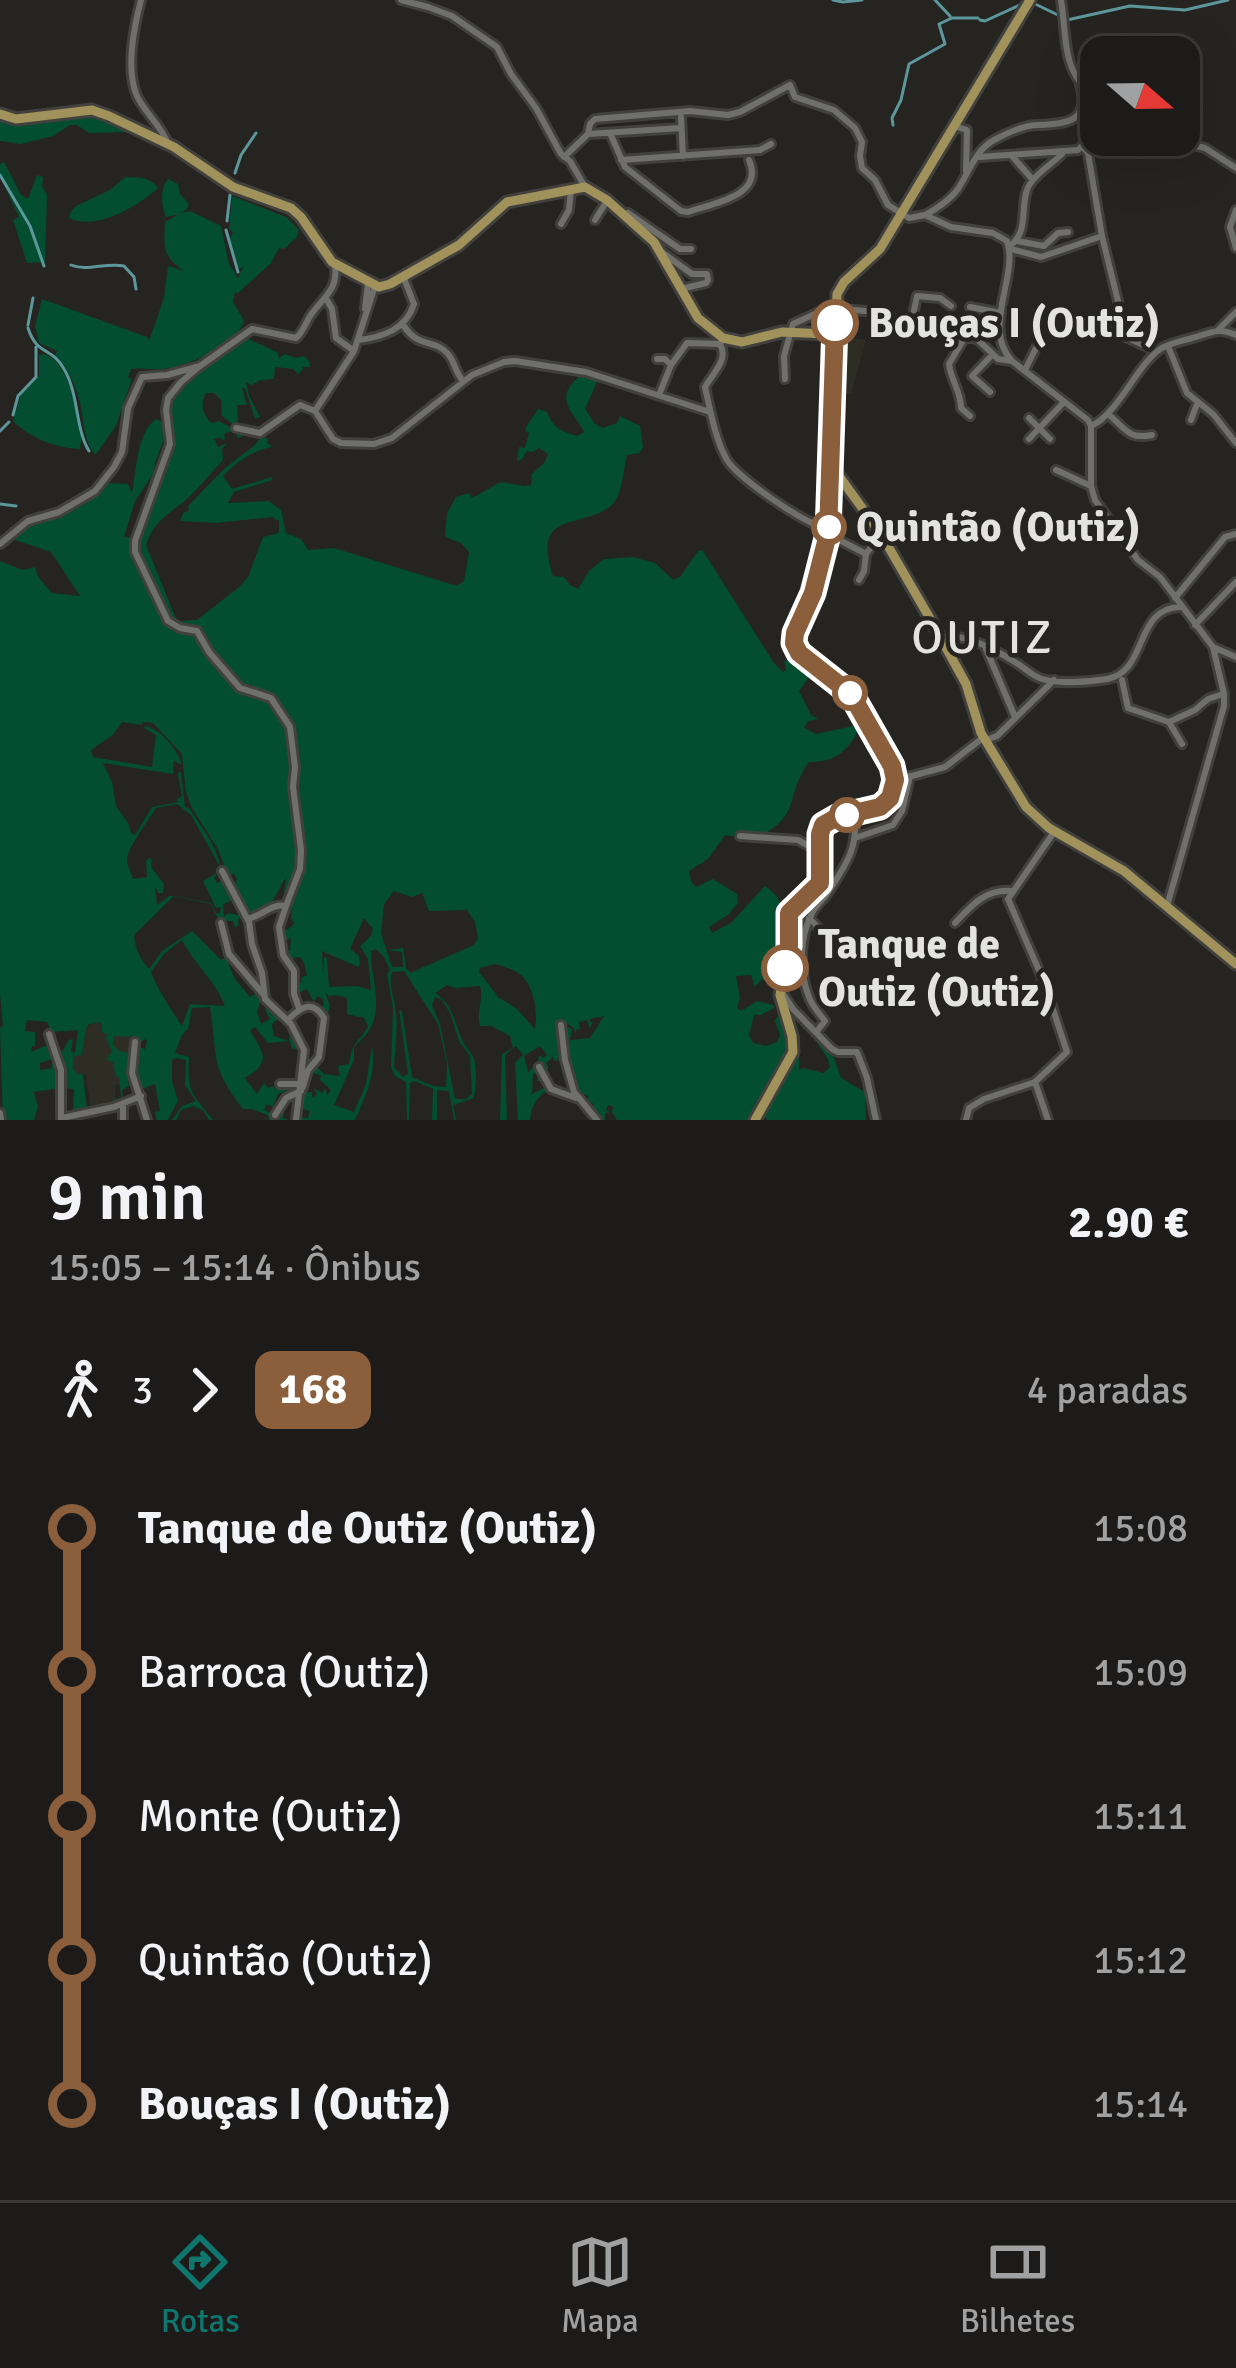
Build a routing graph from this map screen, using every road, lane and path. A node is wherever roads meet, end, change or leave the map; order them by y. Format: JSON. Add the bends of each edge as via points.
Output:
{"nodes":[{"id":1,"x":141,"y":0,"type":"edge"},
{"id":2,"x":401,"y":0,"type":"edge"},
{"id":3,"x":1061,"y":0,"type":"edge"},
{"id":4,"x":1029,"y":2,"type":"edge"},
{"id":5,"x":1080,"y":84,"type":"edge"},
{"id":6,"x":1080,"y":112,"type":"edge"},
{"id":7,"x":0,"y":114,"type":"edge"},
{"id":8,"x":681,"y":118,"type":"dead end"},
{"id":9,"x":954,"y":126,"type":"junction"},
{"id":10,"x":681,"y":128,"type":"junction"},
{"id":11,"x":610,"y":133,"type":"junction"},
{"id":12,"x":588,"y":134,"type":"junction"},
{"id":13,"x":169,"y":144,"type":"junction"},
{"id":14,"x":771,"y":145,"type":"dead end"},
{"id":15,"x":1200,"y":147,"type":"edge"},
{"id":16,"x":760,"y":150,"type":"junction"},
{"id":17,"x":1080,"y":150,"type":"edge"},
{"id":18,"x":1064,"y":151,"type":"junction"},
{"id":19,"x":735,"y":152,"type":"junction"},
{"id":20,"x":683,"y":156,"type":"junction"},
{"id":21,"x":1012,"y":156,"type":"junction"},
{"id":22,"x":1086,"y":156,"type":"edge"},
{"id":23,"x":564,"y":157,"type":"junction"},
{"id":24,"x":976,"y":158,"type":"junction"},
{"id":25,"x":620,"y":160,"type":"junction"},
{"id":26,"x":748,"y":160,"type":"junction"},
{"id":27,"x":1236,"y":168,"type":"edge"},
{"id":28,"x":966,"y":171,"type":"junction"},
{"id":29,"x":1033,"y":180,"type":"junction"},
{"id":30,"x":585,"y":188,"type":"junction"},
{"id":31,"x":571,"y":189,"type":"junction"},
{"id":32,"x":607,"y":200,"type":"junction"},
{"id":33,"x":1236,"y":210,"type":"edge"},
{"id":34,"x":902,"y":214,"type":"junction"},
{"id":35,"x":925,"y":215,"type":"junction"},
{"id":36,"x":595,"y":220,"type":"dead end"},
{"id":37,"x":561,"y":224,"type":"dead end"},
{"id":38,"x":1068,"y":232,"type":"dead end"},
{"id":39,"x":1102,"y":236,"type":"junction"},
{"id":40,"x":1013,"y":245,"type":"junction"},
{"id":41,"x":1236,"y":248,"type":"edge"},
{"id":42,"x":691,"y":249,"type":"dead end"},
{"id":43,"x":661,"y":252,"type":"junction"},
{"id":44,"x":335,"y":264,"type":"junction"},
{"id":45,"x":403,"y":276,"type":"junction"},
{"id":46,"x":372,"y":284,"type":"junction"},
{"id":47,"x":682,"y":290,"type":"junction"},
{"id":48,"x":327,"y":300,"type":"junction"},
{"id":49,"x":951,"y":306,"type":"dead end"},
{"id":50,"x":970,"y":307,"type":"dead end"},
{"id":51,"x":835,"y":308,"type":"junction"},
{"id":52,"x":1236,"y":312,"type":"edge"},
{"id":53,"x":1001,"y":313,"type":"junction"},
{"id":54,"x":1095,"y":323,"type":"dead end"},
{"id":55,"x":404,"y":325,"type":"junction"},
{"id":56,"x":911,"y":325,"type":"junction"},
{"id":57,"x":1219,"y":329,"type":"junction"},
{"id":58,"x":1125,"y":330,"type":"dead end"},
{"id":59,"x":787,"y":332,"type":"junction"},
{"id":60,"x":832,"y":334,"type":"junction"},
{"id":61,"x":1236,"y":335,"type":"edge"},
{"id":62,"x":965,"y":337,"type":"junction"},
{"id":63,"x":358,"y":340,"type":"junction"},
{"id":64,"x":722,"y":341,"type":"junction"},
{"id":65,"x":1038,"y":344,"type":"dead end"},
{"id":66,"x":1168,"y":346,"type":"junction"},
{"id":67,"x":354,"y":351,"type":"junction"},
{"id":68,"x":1153,"y":351,"type":"junction"},
{"id":69,"x":992,"y":355,"type":"junction"},
{"id":70,"x":657,"y":359,"type":"dead end"},
{"id":71,"x":1012,"y":361,"type":"junction"},
{"id":72,"x":671,"y":365,"type":"junction"},
{"id":73,"x":200,"y":366,"type":"junction"},
{"id":74,"x":1025,"y":370,"type":"junction"},
{"id":75,"x":785,"y":379,"type":"dead end"},
{"id":76,"x":464,"y":381,"type":"junction"},
{"id":77,"x":990,"y":392,"type":"dead end"},
{"id":78,"x":659,"y":395,"type":"junction"},
{"id":79,"x":1065,"y":400,"type":"junction"},
{"id":80,"x":1197,"y":404,"type":"junction"},
{"id":81,"x":315,"y":412,"type":"junction"},
{"id":82,"x":710,"y":412,"type":"junction"},
{"id":83,"x":1108,"y":414,"type":"junction"},
{"id":84,"x":970,"y":416,"type":"dead end"},
{"id":85,"x":1029,"y":418,"type":"dead end"},
{"id":86,"x":1191,"y":420,"type":"dead end"},
{"id":87,"x":1139,"y":424,"type":"dead end"},
{"id":88,"x":1091,"y":426,"type":"junction"},
{"id":89,"x":236,"y":428,"type":"dead end"},
{"id":90,"x":1039,"y":429,"type":"junction"},
{"id":91,"x":1131,"y":434,"type":"junction"},
{"id":92,"x":1152,"y":435,"type":"dead end"},
{"id":93,"x":1030,"y":439,"type":"dead end"},
{"id":94,"x":1050,"y":439,"type":"dead end"},
{"id":95,"x":1236,"y":443,"type":"edge"},
{"id":96,"x":1056,"y":470,"type":"dead end"},
{"id":97,"x":830,"y":472,"type":"junction"},
{"id":98,"x":1091,"y":486,"type":"junction"},
{"id":99,"x":828,"y":532,"type":"junction"},
{"id":100,"x":1236,"y":533,"type":"edge"},
{"id":101,"x":881,"y":534,"type":"junction"},
{"id":102,"x":0,"y":544,"type":"edge"},
{"id":103,"x":866,"y":554,"type":"junction"},
{"id":104,"x":859,"y":580,"type":"dead end"},
{"id":105,"x":1236,"y":582,"type":"edge"},
{"id":106,"x":1175,"y":598,"type":"junction"},
{"id":107,"x":1180,"y":607,"type":"junction"},
{"id":108,"x":1195,"y":625,"type":"junction"},
{"id":109,"x":940,"y":637,"type":"junction"},
{"id":110,"x":986,"y":647,"type":"junction"},
{"id":111,"x":1213,"y":647,"type":"junction"},
{"id":112,"x":1226,"y":652,"type":"junction"},
{"id":113,"x":1236,"y":658,"type":"edge"},
{"id":114,"x":1217,"y":659,"type":"junction"},
{"id":115,"x":1129,"y":669,"type":"junction"},
{"id":116,"x":1106,"y":679,"type":"junction"},
{"id":117,"x":1054,"y":680,"type":"junction"},
{"id":118,"x":1122,"y":680,"type":"junction"},
{"id":119,"x":1224,"y":694,"type":"junction"},
{"id":120,"x":1015,"y":717,"type":"junction"},
{"id":121,"x":1169,"y":722,"type":"junction"},
{"id":122,"x":985,"y":739,"type":"junction"},
{"id":123,"x":1182,"y":744,"type":"dead end"},
{"id":124,"x":910,"y":776,"type":"junction"},
{"id":125,"x":874,"y":810,"type":"junction"},
{"id":126,"x":853,"y":813,"type":"junction"},
{"id":127,"x":1054,"y":832,"type":"junction"},
{"id":128,"x":740,"y":836,"type":"dead end"},
{"id":129,"x":857,"y":838,"type":"junction"},
{"id":130,"x":820,"y":852,"type":"junction"},
{"id":131,"x":222,"y":872,"type":"dead end"},
{"id":132,"x":1012,"y":891,"type":"junction"},
{"id":133,"x":286,"y":906,"type":"junction"},
{"id":134,"x":1166,"y":906,"type":"junction"},
{"id":135,"x":809,"y":918,"type":"junction"},
{"id":136,"x":248,"y":919,"type":"junction"},
{"id":137,"x":221,"y":923,"type":"dead end"},
{"id":138,"x":955,"y":923,"type":"dead end"},
{"id":139,"x":875,"y":951,"type":"dead end"},
{"id":140,"x":1236,"y":964,"type":"edge"},
{"id":141,"x":1044,"y":982,"type":"junction"},
{"id":142,"x":780,"y":991,"type":"junction"},
{"id":143,"x":263,"y":994,"type":"junction"},
{"id":144,"x":1009,"y":1000,"type":"dead end"},
{"id":145,"x":299,"y":1008,"type":"junction"},
{"id":146,"x":287,"y":1020,"type":"junction"},
{"id":147,"x":561,"y":1025,"type":"dead end"},
{"id":148,"x":817,"y":1030,"type":"junction"},
{"id":149,"x":49,"y":1034,"type":"dead end"},
{"id":150,"x":135,"y":1042,"type":"dead end"},
{"id":151,"x":539,"y":1067,"type":"dead end"},
{"id":152,"x":304,"y":1073,"type":"junction"},
{"id":153,"x":1036,"y":1082,"type":"junction"},
{"id":154,"x":280,"y":1084,"type":"dead end"},
{"id":155,"x":298,"y":1088,"type":"junction"},
{"id":156,"x":141,"y":1096,"type":"junction"},
{"id":157,"x":576,"y":1097,"type":"junction"},
{"id":158,"x":123,"y":1103,"type":"junction"},
{"id":159,"x":275,"y":1115,"type":"dead end"},
{"id":160,"x":95,"y":1116,"type":"edge"},
{"id":161,"x":60,"y":1119,"type":"edge"},
{"id":162,"x":123,"y":1120,"type":"edge"},
{"id":163,"x":147,"y":1120,"type":"edge"},
{"id":164,"x":296,"y":1120,"type":"edge"},
{"id":165,"x":597,"y":1120,"type":"edge"},
{"id":166,"x":754,"y":1120,"type":"edge"},
{"id":167,"x":876,"y":1120,"type":"edge"},
{"id":168,"x":966,"y":1120,"type":"edge"},
{"id":169,"x":1048,"y":1120,"type":"edge"}],
"edges":[{"from":1,"to":13,"type":"street","via":[[135,93]]},
{"from":2,"to":23,"type":"street","via":[[452,16],[497,47]]},
{"from":3,"to":5,"type":"street"},
{"from":4,"to":9,"type":"main road"},
{"from":6,"to":24,"type":"street","via":[[988,142]]},
{"from":7,"to":13,"type":"main road","via":[[97,111]]},
{"from":8,"to":10,"type":"street"},
{"from":9,"to":28,"type":"street","via":[[967,130]]},
{"from":9,"to":34,"type":"main road"},
{"from":10,"to":11,"type":"street"},
{"from":10,"to":20,"type":"street"},
{"from":11,"to":12,"type":"street"},
{"from":11,"to":25,"type":"street"},
{"from":12,"to":23,"type":"street"},
{"from":12,"to":34,"type":"street","via":[[595,119],[728,115],[790,85],[795,97],[834,110],[855,128],[862,168]]},
{"from":13,"to":44,"type":"main road","via":[[233,187],[295,211]]},
{"from":14,"to":16,"type":"street"},
{"from":15,"to":27,"type":"street"},
{"from":16,"to":19,"type":"street"},
{"from":16,"to":26,"type":"street"},
{"from":17,"to":18,"type":"street"},
{"from":18,"to":21,"type":"street"},
{"from":18,"to":29,"type":"street"},
{"from":19,"to":20,"type":"street"},
{"from":19,"to":26,"type":"street"},
{"from":20,"to":25,"type":"street"},
{"from":21,"to":24,"type":"street"},
{"from":21,"to":29,"type":"street"},
{"from":22,"to":39,"type":"street"},
{"from":23,"to":30,"type":"street"},
{"from":24,"to":28,"type":"street"},
{"from":25,"to":26,"type":"street","via":[[688,212],[743,192],[752,180]]},
{"from":28,"to":35,"type":"street","via":[[957,190]]},
{"from":29,"to":40,"type":"street"},
{"from":30,"to":31,"type":"main road"},
{"from":30,"to":32,"type":"main road"},
{"from":31,"to":37,"type":"street"},
{"from":31,"to":45,"type":"main road","via":[[507,202],[459,244]]},
{"from":32,"to":36,"type":"street"},
{"from":32,"to":42,"type":"street"},
{"from":32,"to":43,"type":"main road"},
{"from":33,"to":41,"type":"street"},
{"from":34,"to":35,"type":"street"},
{"from":34,"to":51,"type":"main road","via":[[876,255],[841,286]]},
{"from":35,"to":40,"type":"street"},
{"from":38,"to":40,"type":"street","via":[[1044,246]]},
{"from":39,"to":40,"type":"street","via":[[1044,256]]},
{"from":39,"to":58,"type":"street"},
{"from":40,"to":53,"type":"street"},
{"from":43,"to":47,"type":"main road"},
{"from":43,"to":47,"type":"street","via":[[692,274],[706,274],[706,284]]},
{"from":44,"to":46,"type":"main road"},
{"from":44,"to":48,"type":"street"},
{"from":45,"to":46,"type":"main road"},
{"from":45,"to":55,"type":"street","via":[[414,304]]},
{"from":46,"to":63,"type":"street"},
{"from":47,"to":64,"type":"main road"},
{"from":48,"to":67,"type":"street","via":[[336,338]]},
{"from":48,"to":73,"type":"street","via":[[296,338],[252,328]]},
{"from":49,"to":56,"type":"street","via":[[917,296]]},
{"from":50,"to":53,"type":"street"},
{"from":51,"to":56,"type":"street"},
{"from":51,"to":59,"type":"street"},
{"from":51,"to":60,"type":"main road"},
{"from":52,"to":57,"type":"street"},
{"from":53,"to":71,"type":"street","via":[[1000,342]]},
{"from":54,"to":68,"type":"street"},
{"from":55,"to":63,"type":"street"},
{"from":55,"to":76,"type":"street","via":[[415,340],[444,350]]},
{"from":56,"to":62,"type":"street"},
{"from":57,"to":61,"type":"street"},
{"from":57,"to":66,"type":"street"},
{"from":59,"to":60,"type":"main road"},
{"from":59,"to":64,"type":"main road"},
{"from":59,"to":75,"type":"street"},
{"from":60,"to":97,"type":"main road"},
{"from":62,"to":69,"type":"street"},
{"from":62,"to":84,"type":"street","via":[[949,364]]},
{"from":63,"to":67,"type":"street"},
{"from":64,"to":72,"type":"street","via":[[687,343]]},
{"from":64,"to":82,"type":"street","via":[[720,364],[705,386]]},
{"from":65,"to":74,"type":"street"},
{"from":66,"to":68,"type":"street"},
{"from":66,"to":80,"type":"street"},
{"from":67,"to":81,"type":"street"},
{"from":68,"to":83,"type":"street"},
{"from":69,"to":71,"type":"street"},
{"from":69,"to":77,"type":"street","via":[[972,376]]},
{"from":70,"to":72,"type":"street"},
{"from":71,"to":74,"type":"street"},
{"from":72,"to":78,"type":"street"},
{"from":73,"to":102,"type":"street","via":[[142,376],[122,452],[95,491],[28,520]]},
{"from":73,"to":133,"type":"street","via":[[168,398],[170,444],[135,552],[168,621],[197,631],[240,688],[271,698],[286,718],[302,850]]},
{"from":74,"to":79,"type":"street"},
{"from":76,"to":78,"type":"street","via":[[514,361]]},
{"from":76,"to":81,"type":"street","via":[[374,444],[333,439]]},
{"from":78,"to":82,"type":"street"},
{"from":79,"to":88,"type":"street"},
{"from":79,"to":90,"type":"street"},
{"from":80,"to":86,"type":"street"},
{"from":80,"to":95,"type":"street"},
{"from":81,"to":89,"type":"street","via":[[300,405],[260,433]]},
{"from":82,"to":99,"type":"street","via":[[731,465]]},
{"from":83,"to":88,"type":"street"},
{"from":83,"to":91,"type":"street"},
{"from":85,"to":90,"type":"street"},
{"from":87,"to":91,"type":"street"},
{"from":88,"to":98,"type":"street"},
{"from":90,"to":93,"type":"street"},
{"from":90,"to":94,"type":"street"},
{"from":91,"to":92,"type":"street"},
{"from":96,"to":98,"type":"street"},
{"from":97,"to":99,"type":"main road"},
{"from":97,"to":101,"type":"main road"},
{"from":98,"to":106,"type":"street","via":[[1138,560]]},
{"from":99,"to":103,"type":"street"},
{"from":99,"to":125,"type":"main road","via":[[794,643],[850,693],[892,766],[892,792]]},
{"from":100,"to":106,"type":"street"},
{"from":101,"to":103,"type":"street"},
{"from":101,"to":109,"type":"main road"},
{"from":103,"to":104,"type":"street"},
{"from":105,"to":108,"type":"street"},
{"from":106,"to":107,"type":"street"},
{"from":107,"to":108,"type":"street"},
{"from":107,"to":115,"type":"street","via":[[1151,620]]},
{"from":108,"to":111,"type":"street"},
{"from":109,"to":110,"type":"street"},
{"from":109,"to":122,"type":"main road"},
{"from":110,"to":117,"type":"street"},
{"from":110,"to":120,"type":"street"},
{"from":111,"to":112,"type":"street"},
{"from":111,"to":114,"type":"street"},
{"from":112,"to":113,"type":"street"},
{"from":112,"to":114,"type":"street"},
{"from":114,"to":119,"type":"street"},
{"from":115,"to":116,"type":"street"},
{"from":115,"to":118,"type":"street"},
{"from":116,"to":117,"type":"street"},
{"from":116,"to":118,"type":"street"},
{"from":117,"to":120,"type":"street"},
{"from":118,"to":121,"type":"street","via":[[1128,709]]},
{"from":119,"to":121,"type":"street"},
{"from":119,"to":134,"type":"street"},
{"from":120,"to":122,"type":"street"},
{"from":121,"to":123,"type":"street"},
{"from":122,"to":124,"type":"street","via":[[945,766]]},
{"from":122,"to":127,"type":"main road","via":[[1018,796]]},
{"from":124,"to":125,"type":"street","via":[[890,809]]},
{"from":124,"to":129,"type":"street","via":[[893,825]]},
{"from":125,"to":126,"type":"main road"},
{"from":126,"to":129,"type":"street"},
{"from":126,"to":130,"type":"main road","via":[[823,825]]},
{"from":127,"to":132,"type":"street"},
{"from":127,"to":134,"type":"main road","via":[[1120,868]]},
{"from":128,"to":130,"type":"street","via":[[798,840]]},
{"from":129,"to":135,"type":"street"},
{"from":130,"to":142,"type":"main road","via":[[818,886],[789,913]]},
{"from":131,"to":136,"type":"street"},
{"from":132,"to":138,"type":"street","via":[[989,892]]},
{"from":132,"to":141,"type":"street","via":[[1008,904]]},
{"from":133,"to":136,"type":"street"},
{"from":133,"to":145,"type":"street","via":[[279,930]]},
{"from":134,"to":140,"type":"main road"},
{"from":135,"to":139,"type":"street","via":[[837,947]]},
{"from":135,"to":148,"type":"street","via":[[801,958],[807,995],[825,1021]]},
{"from":136,"to":143,"type":"street"},
{"from":137,"to":143,"type":"street","via":[[229,954]]},
{"from":141,"to":144,"type":"street"},
{"from":141,"to":153,"type":"street","via":[[1066,1052]]},
{"from":142,"to":148,"type":"street"},
{"from":142,"to":166,"type":"main road","via":[[794,1048]]},
{"from":143,"to":146,"type":"street"},
{"from":145,"to":146,"type":"street"},
{"from":145,"to":152,"type":"street","via":[[313,1005],[325,1021],[319,1057]]},
{"from":146,"to":152,"type":"street","via":[[304,1050]]},
{"from":147,"to":157,"type":"street"},
{"from":148,"to":167,"type":"street","via":[[838,1052],[856,1052]]},
{"from":149,"to":161,"type":"street","via":[[62,1070]]},
{"from":150,"to":156,"type":"street","via":[[132,1073]]},
{"from":151,"to":157,"type":"street","via":[[551,1089]]},
{"from":152,"to":155,"type":"street"},
{"from":153,"to":168,"type":"street","via":[[984,1099]]},
{"from":153,"to":169,"type":"street"},
{"from":154,"to":155,"type":"street"},
{"from":155,"to":159,"type":"street"},
{"from":155,"to":164,"type":"street"},
{"from":156,"to":158,"type":"street"},
{"from":156,"to":163,"type":"street"},
{"from":157,"to":165,"type":"street"},
{"from":158,"to":160,"type":"street"},
{"from":158,"to":162,"type":"street"},
{"from":160,"to":161,"type":"street"}]}
